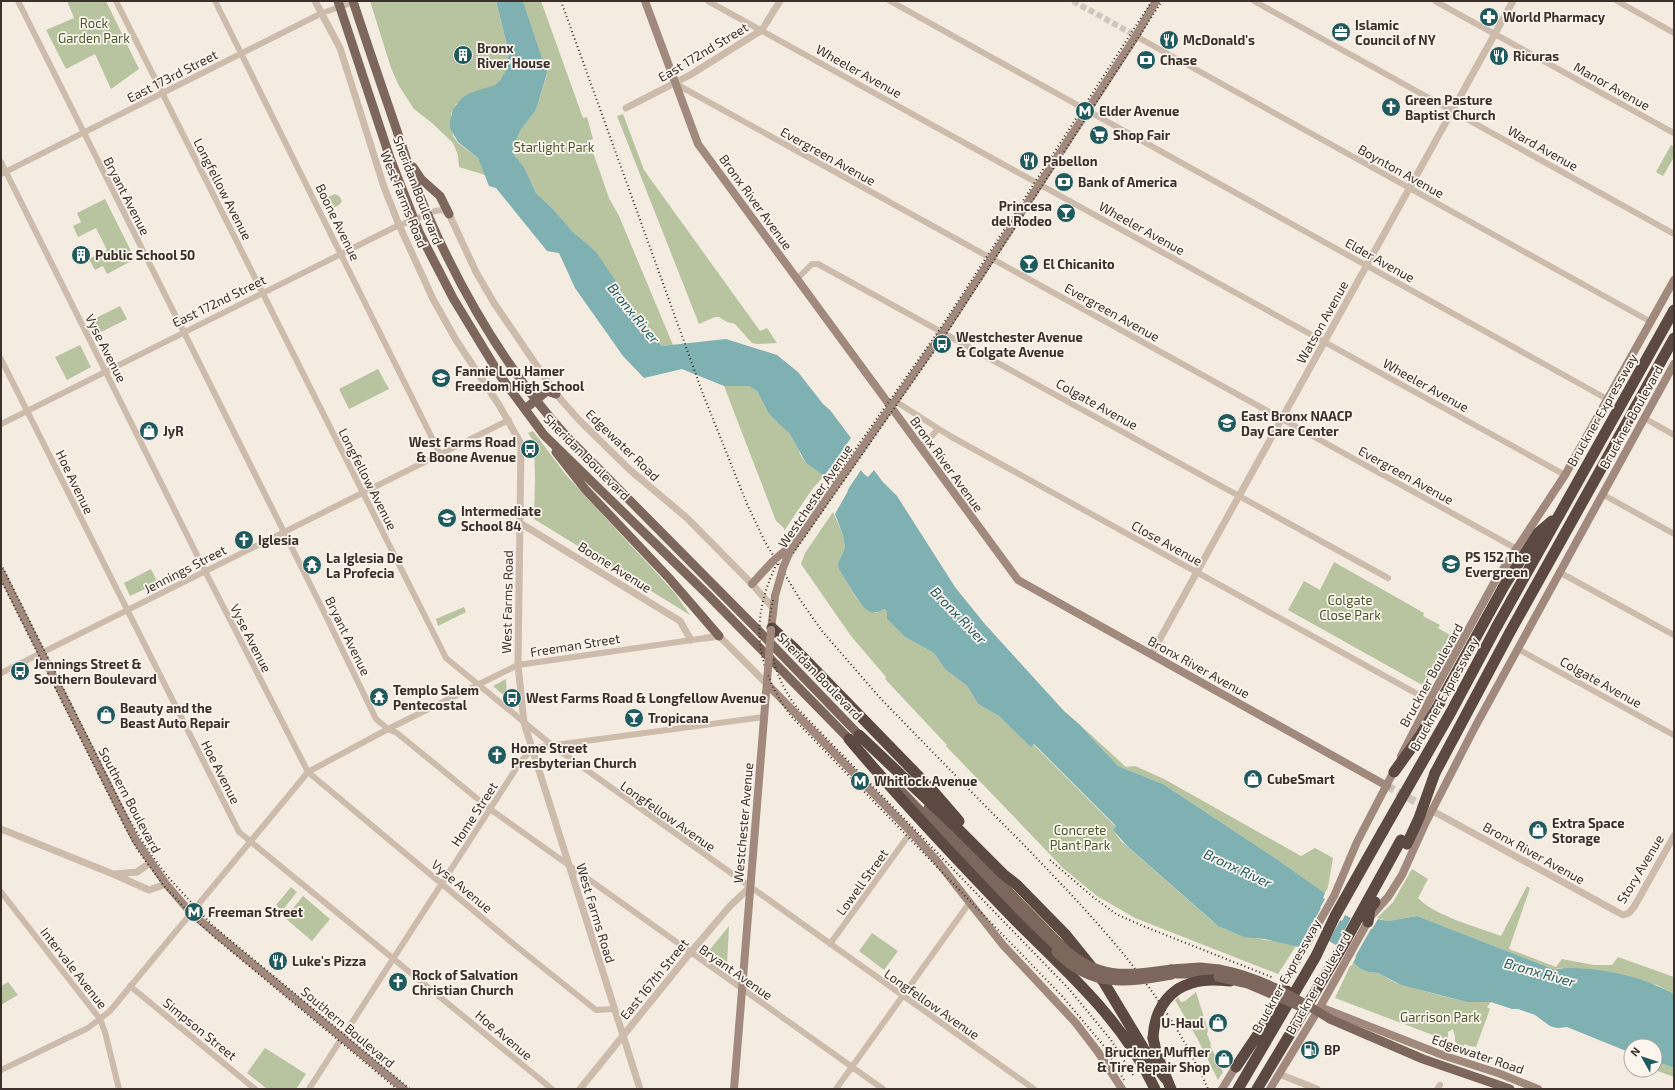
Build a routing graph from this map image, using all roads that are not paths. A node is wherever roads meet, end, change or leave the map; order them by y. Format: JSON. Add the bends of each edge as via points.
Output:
{"nodes":[{"id":1,"x":18,"y":1,"type":"edge"},
{"id":2,"x":116,"y":1,"type":"edge"},
{"id":3,"x":215,"y":1,"type":"edge"},
{"id":4,"x":315,"y":1,"type":"edge"},
{"id":5,"x":353,"y":1,"type":"edge"},
{"id":6,"x":645,"y":1,"type":"edge"},
{"id":7,"x":708,"y":1,"type":"edge"},
{"id":8,"x":780,"y":1,"type":"edge"},
{"id":9,"x":890,"y":1,"type":"edge"},
{"id":10,"x":1156,"y":1,"type":"edge"},
{"id":11,"x":1254,"y":1,"type":"edge"},
{"id":12,"x":1435,"y":1,"type":"edge"},
{"id":13,"x":1513,"y":1,"type":"edge"},
{"id":14,"x":1617,"y":1,"type":"edge"},
{"id":15,"x":339,"y":3,"type":"edge"},
{"id":16,"x":322,"y":13,"type":"junction"},
{"id":17,"x":762,"y":30,"type":"junction"},
{"id":18,"x":1674,"y":33,"type":"edge"},
{"id":19,"x":1495,"y":34,"type":"junction"},
{"id":20,"x":1141,"y":39,"type":"tunnel mouth"},
{"id":21,"x":241,"y":54,"type":"junction"},
{"id":22,"x":676,"y":84,"type":"junction"},
{"id":23,"x":162,"y":93,"type":"junction"},
{"id":24,"x":626,"y":108,"type":"dead end"},
{"id":25,"x":1087,"y":110,"type":"junction"},
{"id":26,"x":1452,"y":111,"type":"junction"},
{"id":27,"x":84,"y":133,"type":"junction"},
{"id":28,"x":1674,"y":133,"type":"edge"},
{"id":29,"x":405,"y":156,"type":"junction"},
{"id":30,"x":1,"y":162,"type":"edge"},
{"id":31,"x":3,"y":173,"type":"edge"},
{"id":32,"x":1039,"y":184,"type":"junction"},
{"id":33,"x":1410,"y":188,"type":"junction"},
{"id":34,"x":427,"y":213,"type":"junction"},
{"id":35,"x":449,"y":214,"type":"junction"},
{"id":36,"x":414,"y":219,"type":"junction"},
{"id":37,"x":399,"y":225,"type":"junction"},
{"id":38,"x":1674,"y":234,"type":"edge"},
{"id":39,"x":340,"y":254,"type":"junction"},
{"id":40,"x":992,"y":258,"type":"junction"},
{"id":41,"x":1367,"y":265,"type":"junction"},
{"id":42,"x":797,"y":280,"type":"junction"},
{"id":43,"x":1674,"y":280,"type":"edge"},
{"id":44,"x":262,"y":293,"type":"junction"},
{"id":45,"x":1674,"y":310,"type":"edge"},
{"id":46,"x":1651,"y":322,"type":"junction"},
{"id":47,"x":184,"y":332,"type":"junction"},
{"id":48,"x":943,"y":332,"type":"junction"},
{"id":49,"x":1673,"y":341,"type":"edge"},
{"id":50,"x":1325,"y":342,"type":"junction"},
{"id":51,"x":1,"y":359,"type":"edge"},
{"id":52,"x":1674,"y":364,"type":"edge"},
{"id":53,"x":105,"y":371,"type":"junction"},
{"id":54,"x":556,"y":394,"type":"junction"},
{"id":55,"x":1607,"y":399,"type":"junction"},
{"id":56,"x":536,"y":400,"type":"junction"},
{"id":57,"x":893,"y":404,"type":"junction"},
{"id":58,"x":525,"y":409,"type":"junction"},
{"id":59,"x":27,"y":411,"type":"junction"},
{"id":60,"x":1644,"y":418,"type":"junction"},
{"id":61,"x":1282,"y":419,"type":"junction"},
{"id":62,"x":509,"y":420,"type":"junction"},
{"id":63,"x":1,"y":424,"type":"edge"},
{"id":64,"x":938,"y":429,"type":"junction"},
{"id":65,"x":544,"y":434,"type":"junction"},
{"id":66,"x":1674,"y":435,"type":"edge"},
{"id":67,"x":921,"y":448,"type":"junction"},
{"id":68,"x":440,"y":454,"type":"junction"},
{"id":69,"x":1565,"y":475,"type":"junction"},
{"id":70,"x":363,"y":493,"type":"junction"},
{"id":71,"x":1602,"y":494,"type":"junction"},
{"id":72,"x":1240,"y":496,"type":"junction"},
{"id":73,"x":1558,"y":515,"type":"junction"},
{"id":74,"x":520,"y":523,"type":"junction"},
{"id":75,"x":284,"y":532,"type":"junction"},
{"id":76,"x":1674,"y":534,"type":"edge"},
{"id":77,"x":1517,"y":549,"type":"junction"},
{"id":78,"x":788,"y":551,"type":"junction"},
{"id":79,"x":205,"y":571,"type":"junction"},
{"id":80,"x":1,"y":572,"type":"edge"},
{"id":81,"x":1197,"y":572,"type":"junction"},
{"id":82,"x":1559,"y":572,"type":"junction"},
{"id":83,"x":1388,"y":578,"type":"dead end"},
{"id":84,"x":752,"y":584,"type":"junction"},
{"id":85,"x":773,"y":608,"type":"junction"},
{"id":86,"x":127,"y":610,"type":"junction"},
{"id":87,"x":771,"y":629,"type":"junction"},
{"id":88,"x":1674,"y":635,"type":"edge"},
{"id":89,"x":719,"y":636,"type":"junction"},
{"id":90,"x":706,"y":638,"type":"joint"},
{"id":91,"x":690,"y":640,"type":"junction"},
{"id":92,"x":1518,"y":649,"type":"junction"},
{"id":93,"x":42,"y":653,"type":"junction"},
{"id":94,"x":1151,"y":655,"type":"junction"},
{"id":95,"x":518,"y":666,"type":"junction"},
{"id":96,"x":1,"y":674,"type":"edge"},
{"id":97,"x":767,"y":684,"type":"junction"},
{"id":98,"x":477,"y":685,"type":"junction"},
{"id":99,"x":1430,"y":701,"type":"junction"},
{"id":100,"x":764,"y":717,"type":"junction"},
{"id":101,"x":524,"y":723,"type":"junction"},
{"id":102,"x":388,"y":729,"type":"junction"},
{"id":103,"x":1674,"y":735,"type":"edge"},
{"id":104,"x":854,"y":737,"type":"junction"},
{"id":105,"x":553,"y":746,"type":"junction"},
{"id":106,"x":533,"y":748,"type":"junction"},
{"id":107,"x":308,"y":772,"type":"junction"},
{"id":108,"x":1394,"y":772,"type":"junction"},
{"id":109,"x":1387,"y":786,"type":"junction"},
{"id":110,"x":490,"y":810,"type":"junction"},
{"id":111,"x":1432,"y":810,"type":"junction"},
{"id":112,"x":1,"y":829,"type":"edge"},
{"id":113,"x":911,"y":832,"type":"junction"},
{"id":114,"x":1674,"y":836,"type":"edge"},
{"id":115,"x":250,"y":841,"type":"junction"},
{"id":116,"x":150,"y":863,"type":"junction"},
{"id":117,"x":570,"y":867,"type":"junction"},
{"id":118,"x":112,"y":874,"type":"junction"},
{"id":119,"x":442,"y":883,"type":"junction"},
{"id":120,"x":166,"y":884,"type":"junction"},
{"id":121,"x":1017,"y":885,"type":"junction"},
{"id":122,"x":750,"y":887,"type":"junction"},
{"id":123,"x":1,"y":892,"type":"edge"},
{"id":124,"x":970,"y":902,"type":"junction"},
{"id":125,"x":1336,"y":909,"type":"junction"},
{"id":126,"x":191,"y":913,"type":"junction"},
{"id":127,"x":1626,"y":914,"type":"joint"},
{"id":128,"x":1368,"y":916,"type":"junction"},
{"id":129,"x":830,"y":944,"type":"junction"},
{"id":130,"x":690,"y":953,"type":"junction"},
{"id":131,"x":1310,"y":953,"type":"junction"},
{"id":132,"x":394,"y":958,"type":"junction"},
{"id":133,"x":1340,"y":961,"type":"junction"},
{"id":134,"x":1219,"y":973,"type":"junction"},
{"id":135,"x":1243,"y":983,"type":"junction"},
{"id":136,"x":130,"y":986,"type":"junction"},
{"id":137,"x":742,"y":989,"type":"junction"},
{"id":138,"x":903,"y":996,"type":"junction"},
{"id":139,"x":1320,"y":1007,"type":"junction"},
{"id":140,"x":614,"y":1009,"type":"junction"},
{"id":141,"x":100,"y":1019,"type":"junction"},
{"id":142,"x":1330,"y":1019,"type":"junction"},
{"id":143,"x":622,"y":1036,"type":"junction"},
{"id":144,"x":342,"y":1038,"type":"junction"},
{"id":145,"x":1146,"y":1061,"type":"junction"},
{"id":146,"x":852,"y":1067,"type":"junction"},
{"id":147,"x":1236,"y":1067,"type":"joint"},
{"id":148,"x":1,"y":1070,"type":"edge"},
{"id":149,"x":1279,"y":1074,"type":"junction"},
{"id":150,"x":1166,"y":1079,"type":"junction"},
{"id":151,"x":1224,"y":1087,"type":"edge"},
{"id":152,"x":119,"y":1089,"type":"edge"},
{"id":153,"x":255,"y":1089,"type":"edge"},
{"id":154,"x":309,"y":1089,"type":"edge"},
{"id":155,"x":404,"y":1089,"type":"edge"},
{"id":156,"x":552,"y":1089,"type":"edge"},
{"id":157,"x":580,"y":1089,"type":"edge"},
{"id":158,"x":640,"y":1089,"type":"edge"},
{"id":159,"x":734,"y":1089,"type":"edge"},
{"id":160,"x":836,"y":1089,"type":"edge"},
{"id":161,"x":882,"y":1089,"type":"edge"},
{"id":162,"x":1034,"y":1089,"type":"edge"},
{"id":163,"x":1122,"y":1089,"type":"edge"},
{"id":164,"x":1155,"y":1089,"type":"edge"},
{"id":165,"x":1171,"y":1089,"type":"edge"},
{"id":166,"x":1238,"y":1089,"type":"edge"},
{"id":167,"x":1257,"y":1089,"type":"edge"},
{"id":168,"x":1270,"y":1089,"type":"edge"},
{"id":169,"x":1317,"y":1089,"type":"edge"},
{"id":170,"x":1510,"y":1089,"type":"edge"},
{"id":171,"x":1538,"y":1089,"type":"edge"}],
"edges":[{"from":1,"to":27,"type":"street","name":"Bryant Avenue"},
{"from":2,"to":23,"type":"street","name":"Longfellow Avenue"},
{"from":3,"to":21,"type":"street","name":"Boone Avenue"},
{"from":4,"to":16,"type":"street","name":"West Farms Road"},
{"from":5,"to":15,"type":"street","name":"East 173rd Street"},
{"from":5,"to":29,"type":"main road","name":"Sheridan Boulevard"},
{"from":6,"to":22,"type":"main road","name":"Bronx River Avenue"},
{"from":7,"to":17,"type":"street","name":"Wheeler Avenue"},
{"from":8,"to":17,"type":"street","name":"East 172nd Street"},
{"from":9,"to":25,"type":"street","name":"Elder Avenue"},
{"from":10,"to":25,"type":"main road","name":"Westchester Avenue"},
{"from":11,"to":26,"type":"street","name":"Ward Avenue"},
{"from":12,"to":19,"type":"street","name":"Manor Avenue"},
{"from":13,"to":19,"type":"street","name":"Watson Avenue"},
{"from":14,"to":18,"type":"street"},
{"from":15,"to":16,"type":"street","name":"East 173rd Street"},
{"from":15,"to":36,"type":"main road","name":"Sheridan Boulevard","via":[[390,158]]},
{"from":16,"to":21,"type":"street","name":"East 173rd Street"},
{"from":16,"to":37,"type":"street","name":"West Farms Road","via":[[340,48],[374,159]]},
{"from":17,"to":22,"type":"street","name":"East 172nd Street"},
{"from":17,"to":32,"type":"street","name":"Wheeler Avenue"},
{"from":19,"to":26,"type":"street","name":"Watson Avenue"},
{"from":19,"to":28,"type":"street","name":"Manor Avenue"},
{"from":20,"to":33,"type":"street","name":"Boynton Avenue"},
{"from":21,"to":23,"type":"street","name":"East 173rd Street"},
{"from":21,"to":39,"type":"street","name":"Boone Avenue"},
{"from":22,"to":24,"type":"street","name":"East 172nd Street"},
{"from":22,"to":40,"type":"street","name":"Evergreen Avenue"},
{"from":22,"to":42,"type":"main road","name":"Bronx River Avenue","via":[[697,142]]},
{"from":23,"to":27,"type":"street","name":"East 173rd Street"},
{"from":23,"to":44,"type":"street","name":"Longfellow Avenue"},
{"from":25,"to":32,"type":"main road","name":"Westchester Avenue"},
{"from":25,"to":41,"type":"street","name":"Elder Avenue"},
{"from":26,"to":33,"type":"street","name":"Watson Avenue"},
{"from":26,"to":38,"type":"street","name":"Ward Avenue"},
{"from":27,"to":31,"type":"street","name":"East 173rd Street"},
{"from":27,"to":47,"type":"street","name":"Bryant Avenue"},
{"from":29,"to":34,"type":"main road","name":"Sheridan Boulevard"},
{"from":29,"to":35,"type":"main road","via":[[421,179],[441,198]]},
{"from":30,"to":31,"type":"street","name":"Vyse Avenue"},
{"from":31,"to":53,"type":"street","name":"Vyse Avenue"},
{"from":32,"to":40,"type":"main road","name":"Westchester Avenue"},
{"from":32,"to":50,"type":"street","name":"Wheeler Avenue"},
{"from":33,"to":41,"type":"street","name":"Watson Avenue"},
{"from":33,"to":46,"type":"street","name":"Boynton Avenue"},
{"from":34,"to":35,"type":"street","name":"East 172nd Street","via":[[438,210]]},
{"from":34,"to":36,"type":"street","name":"East 172nd Street"},
{"from":34,"to":56,"type":"main road","name":"Sheridan Boulevard","via":[[485,326]]},
{"from":35,"to":54,"type":"street","name":"Edgewater Road","via":[[476,272],[494,303]]},
{"from":36,"to":37,"type":"street","name":"East 172nd Street"},
{"from":36,"to":58,"type":"main road","name":"Sheridan Boulevard","via":[[440,274],[473,333]]},
{"from":37,"to":39,"type":"street","name":"East 172nd Street"},
{"from":37,"to":62,"type":"street","name":"West Farms Road","via":[[439,312]]},
{"from":39,"to":44,"type":"street","name":"East 172nd Street"},
{"from":39,"to":68,"type":"street","name":"Boone Avenue"},
{"from":40,"to":48,"type":"main road","name":"Westchester Avenue"},
{"from":40,"to":61,"type":"street","name":"Evergreen Avenue"},
{"from":41,"to":50,"type":"street","name":"Watson Avenue"},
{"from":41,"to":55,"type":"street","name":"Elder Avenue"},
{"from":42,"to":48,"type":"street","name":"Colgate Avenue","via":[[812,264],[818,264]]},
{"from":42,"to":57,"type":"main road","name":"Bronx River Avenue"},
{"from":43,"to":46,"type":"main road","name":"Bruckner Boulevard"},
{"from":44,"to":47,"type":"street","name":"East 172nd Street"},
{"from":44,"to":70,"type":"street","name":"Longfellow Avenue"},
{"from":45,"to":73,"type":"highway","name":"Bruckner Expressway"},
{"from":46,"to":55,"type":"main road","name":"Bruckner Boulevard"},
{"from":47,"to":53,"type":"street","name":"East 172nd Street"},
{"from":47,"to":75,"type":"street","name":"Bryant Avenue"},
{"from":48,"to":57,"type":"main road","name":"Westchester Avenue"},
{"from":48,"to":72,"type":"street","name":"Colgate Avenue"},
{"from":49,"to":128,"type":"highway","name":"Bruckner Expressway","bridge":true,"via":[[1510,632],[1435,773],[1419,818],[1404,842]]},
{"from":50,"to":61,"type":"street","name":"Watson Avenue"},
{"from":50,"to":69,"type":"street","name":"Wheeler Avenue"},
{"from":51,"to":59,"type":"street","name":"Hoe Avenue"},
{"from":52,"to":60,"type":"main road","name":"Bruckner Boulevard"},
{"from":53,"to":59,"type":"street","name":"East 172nd Street"},
{"from":53,"to":79,"type":"street","name":"Vyse Avenue"},
{"from":54,"to":56,"type":"main road","via":[[547,391]]},
{"from":54,"to":84,"type":"street","name":"Edgewater Road","via":[[622,462],[682,513]]},
{"from":55,"to":69,"type":"main road","name":"Bruckner Boulevard"},
{"from":56,"to":58,"type":"main road"},
{"from":56,"to":104,"type":"main road","name":"Sheridan Boulevard","via":[[580,451],[756,628]]},
{"from":57,"to":64,"type":"street","name":"Close Avenue"},
{"from":57,"to":67,"type":"main road","name":"Bronx River Avenue"},
{"from":57,"to":78,"type":"main road","name":"Westchester Avenue"},
{"from":58,"to":65,"type":"main road","name":"Sheridan Boulevard"},
{"from":59,"to":63,"type":"street","name":"East 172nd Street"},
{"from":59,"to":86,"type":"street","name":"Hoe Avenue"},
{"from":60,"to":66,"type":"street"},
{"from":60,"to":71,"type":"main road","name":"Bruckner Boulevard"},
{"from":61,"to":72,"type":"street","name":"Watson Avenue"},
{"from":61,"to":77,"type":"street","name":"Evergreen Avenue"},
{"from":62,"to":68,"type":"street","name":"Jennings Street"},
{"from":62,"to":74,"type":"street","name":"West Farms Road","via":[[522,447]]},
{"from":64,"to":67,"type":"street"},
{"from":64,"to":81,"type":"street","name":"Close Avenue"},
{"from":65,"to":89,"type":"main road","via":[[585,489]]},
{"from":65,"to":104,"type":"main road","name":"Sheridan Boulevard"},
{"from":67,"to":94,"type":"main road","name":"Bronx River Avenue","via":[[1018,580]]},
{"from":68,"to":70,"type":"street","name":"Jennings Street"},
{"from":69,"to":77,"type":"main road","name":"Bruckner Boulevard"},
{"from":70,"to":75,"type":"street","name":"Jennings Street"},
{"from":70,"to":98,"type":"street","name":"Longfellow Avenue","via":[[446,658]]},
{"from":71,"to":76,"type":"street"},
{"from":71,"to":82,"type":"main road","name":"Bruckner Boulevard"},
{"from":72,"to":81,"type":"street","name":"Watson Avenue"},
{"from":72,"to":83,"type":"street","name":"Colgate Avenue"},
{"from":73,"to":108,"type":"highway","via":[[1538,533],[1504,586],[1429,722]]},
{"from":73,"to":125,"type":"highway","name":"Bruckner Expressway","bridge":true,"via":[[1448,718]]},
{"from":74,"to":91,"type":"street","name":"Boone Avenue","via":[[680,621]]},
{"from":74,"to":95,"type":"street","name":"West Farms Road"},
{"from":75,"to":79,"type":"street","name":"Jennings Street"},
{"from":75,"to":102,"type":"street","name":"Bryant Avenue","via":[[376,719]]},
{"from":77,"to":99,"type":"main road","name":"Bruckner Boulevard","via":[[1494,583]]},
{"from":78,"to":84,"type":"main road","bridge":true,"via":[[773,561]]},
{"from":78,"to":85,"type":"main road","name":"Westchester Avenue","bridge":true},
{"from":79,"to":86,"type":"street","name":"Jennings Street"},
{"from":79,"to":107,"type":"street","name":"Vyse Avenue"},
{"from":80,"to":93,"type":"main road","name":"Southern Boulevard"},
{"from":81,"to":94,"type":"street","name":"Watson Avenue"},
{"from":81,"to":99,"type":"street","name":"Close Avenue"},
{"from":82,"to":88,"type":"street"},
{"from":82,"to":92,"type":"main road","name":"Bruckner Boulevard"},
{"from":84,"to":85,"type":"street","name":"Edgewater Road"},
{"from":85,"to":87,"type":"main road","name":"Westchester Avenue"},
{"from":86,"to":93,"type":"street","name":"Jennings Street"},
{"from":86,"to":115,"type":"street","name":"Hoe Avenue","via":[[239,832]]},
{"from":87,"to":97,"type":"main road","name":"Westchester Avenue","bridge":true},
{"from":87,"to":121,"type":"highway","via":[[794,648],[934,792]]},
{"from":89,"to":90,"type":"street"},
{"from":89,"to":97,"type":"street"},
{"from":90,"to":91,"type":"street","name":"Freeman Street"},
{"from":91,"to":95,"type":"street","name":"Freeman Street"},
{"from":92,"to":103,"type":"street","name":"Colgate Avenue"},
{"from":92,"to":111,"type":"main road","name":"Bruckner Boulevard"},
{"from":93,"to":96,"type":"street","name":"Jennings Street"},
{"from":93,"to":116,"type":"main road","name":"Southern Boulevard","via":[[111,793]]},
{"from":94,"to":109,"type":"main road","name":"Bronx River Avenue"},
{"from":95,"to":98,"type":"street","name":"Freeman Street"},
{"from":95,"to":101,"type":"street","name":"West Farms Road"},
{"from":97,"to":100,"type":"main road","name":"Westchester Avenue"},
{"from":97,"to":113,"type":"main road"},
{"from":98,"to":101,"type":"street","name":"Longfellow Avenue"},
{"from":98,"to":102,"type":"street","name":"Freeman Street"},
{"from":99,"to":108,"type":"main road","name":"Bruckner Boulevard"},
{"from":100,"to":105,"type":"street"},
{"from":100,"to":122,"type":"main road","name":"Westchester Avenue"},
{"from":101,"to":105,"type":"street","name":"Longfellow Avenue"},
{"from":101,"to":106,"type":"street","name":"West Farms Road"},
{"from":102,"to":107,"type":"street","name":"Freeman Street"},
{"from":102,"to":110,"type":"street","name":"Bryant Avenue","via":[[397,733]]},
{"from":104,"to":121,"type":"highway"},
{"from":104,"to":134,"type":"main road","bridge":true,"via":[[870,759],[1059,949],[1064,960],[1079,970],[1107,980],[1133,982],[1200,967]]},
{"from":104,"to":145,"type":"highway","via":[[953,855],[1110,1018]]},
{"from":105,"to":106,"type":"street"},
{"from":105,"to":122,"type":"street","name":"Longfellow Avenue"},
{"from":106,"to":110,"type":"street","name":"Home Street","via":[[521,761]]},
{"from":106,"to":117,"type":"street","name":"West Farms Road"},
{"from":107,"to":115,"type":"street","name":"Freeman Street"},
{"from":107,"to":119,"type":"street","name":"Vyse Avenue"},
{"from":108,"to":109,"type":"main road","name":"Bruckner Boulevard"},
{"from":109,"to":125,"type":"main road","name":"Bruckner Boulevard","via":[[1352,853]]},
{"from":110,"to":117,"type":"street","name":"Bryant Avenue"},
{"from":110,"to":119,"type":"street","name":"Home Street"},
{"from":111,"to":127,"type":"street","name":"Bronx River Avenue","via":[[1618,913]]},
{"from":111,"to":128,"type":"main road","name":"Bruckner Boulevard","via":[[1394,887]]},
{"from":112,"to":118,"type":"street"},
{"from":113,"to":124,"type":"main road"},
{"from":113,"to":129,"type":"street","name":"Lowell Street"},
{"from":114,"to":127,"type":"street","name":"Story Avenue","via":[[1634,907]]},
{"from":115,"to":126,"type":"street","name":"Freeman Street"},
{"from":115,"to":132,"type":"street","name":"Hoe Avenue"},
{"from":116,"to":118,"type":"street","via":[[137,872]]},
{"from":116,"to":120,"type":"main road","name":"Southern Boulevard"},
{"from":117,"to":130,"type":"street","name":"Bryant Avenue"},
{"from":117,"to":140,"type":"street","name":"West Farms Road"},
{"from":118,"to":120,"type":"street","via":[[149,890]]},
{"from":119,"to":132,"type":"street","name":"Home Street"},
{"from":119,"to":140,"type":"street","name":"Vyse Avenue","via":[[596,1010]]},
{"from":120,"to":126,"type":"main road","name":"Southern Boulevard"},
{"from":121,"to":145,"type":"highway","via":[[1089,963],[1110,992]]},
{"from":122,"to":129,"type":"street","name":"Longfellow Avenue"},
{"from":122,"to":130,"type":"street","name":"East 167th Street","via":[[730,906]]},
{"from":122,"to":137,"type":"main road","name":"Westchester Avenue"},
{"from":123,"to":141,"type":"street","name":"Intervale Avenue"},
{"from":124,"to":138,"type":"street"},
{"from":124,"to":163,"type":"main road","via":[[1003,945],[1075,1022]]},
{"from":125,"to":131,"type":"highway","name":"Bruckner Expressway"},
{"from":126,"to":136,"type":"street","name":"Freeman Street"},
{"from":126,"to":144,"type":"main road","name":"Southern Boulevard"},
{"from":128,"to":133,"type":"highway"},
{"from":129,"to":138,"type":"street","name":"Longfellow Avenue"},
{"from":130,"to":137,"type":"street","name":"Bryant Avenue"},
{"from":130,"to":143,"type":"street","name":"East 167th Street"},
{"from":131,"to":147,"type":"highway"},
{"from":131,"to":166,"type":"highway","name":"Bruckner Expressway"},
{"from":132,"to":144,"type":"street","name":"Home Street"},
{"from":132,"to":156,"type":"street","name":"Hoe Avenue"},
{"from":133,"to":139,"type":"main road","name":"Bruckner Boulevard"},
{"from":133,"to":167,"type":"highway"},
{"from":134,"to":135,"type":"main road","bridge":true},
{"from":134,"to":142,"type":"main road","bridge":true,"via":[[1251,977],[1273,985]]},
{"from":135,"to":142,"type":"main road","bridge":true},
{"from":135,"to":150,"type":"highway","bridge":true,"via":[[1204,980],[1188,983],[1170,996],[1162,1006],[1154,1030],[1157,1055]]},
{"from":136,"to":141,"type":"street","name":"Freeman Street","via":[[110,1011]]},
{"from":136,"to":153,"type":"street","name":"Simpson Street"},
{"from":137,"to":146,"type":"street","name":"Bryant Avenue"},
{"from":137,"to":159,"type":"main road","name":"Westchester Avenue"},
{"from":138,"to":146,"type":"street"},
{"from":138,"to":162,"type":"street","name":"Longfellow Avenue"},
{"from":139,"to":149,"type":"main road","name":"Bruckner Boulevard"},
{"from":139,"to":171,"type":"main road","name":"Edgewater Road"},
{"from":140,"to":143,"type":"street","name":"West Farms Road"},
{"from":141,"to":148,"type":"street","name":"Freeman Street","via":[[88,1028]]},
{"from":141,"to":152,"type":"street","name":"Intervale Avenue"},
{"from":142,"to":170,"type":"main road","via":[[1404,1051]]},
{"from":143,"to":157,"type":"street","name":"East 167th Street"},
{"from":143,"to":158,"type":"street","name":"West Farms Road"},
{"from":144,"to":154,"type":"street","name":"Home Street"},
{"from":144,"to":155,"type":"main road","name":"Southern Boulevard"},
{"from":145,"to":150,"type":"highway"},
{"from":145,"to":164,"type":"highway"},
{"from":146,"to":160,"type":"street"},
{"from":146,"to":161,"type":"street","name":"Bryant Avenue"},
{"from":147,"to":151,"type":"main road"},
{"from":149,"to":168,"type":"main road","name":"Bruckner Boulevard"},
{"from":149,"to":169,"type":"street"},
{"from":150,"to":165,"type":"highway"}]}
